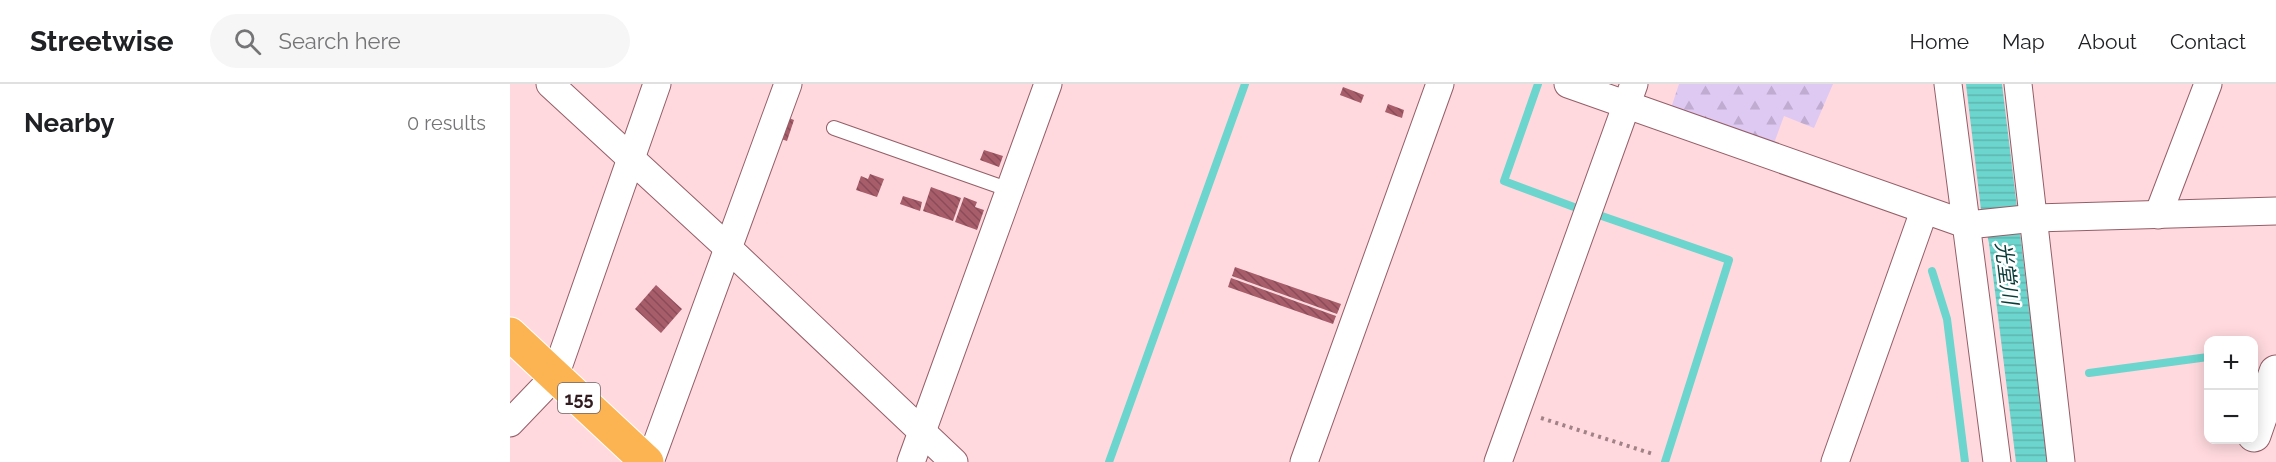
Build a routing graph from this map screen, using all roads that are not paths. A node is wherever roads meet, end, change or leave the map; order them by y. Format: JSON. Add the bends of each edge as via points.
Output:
{"nodes":[{"id":1,"x":550,"y":84,"type":"edge"},
{"id":2,"x":657,"y":84,"type":"edge"},
{"id":3,"x":788,"y":84,"type":"edge"},
{"id":4,"x":1048,"y":84,"type":"edge"},
{"id":5,"x":1440,"y":84,"type":"edge"},
{"id":6,"x":1568,"y":84,"type":"edge"},
{"id":7,"x":1948,"y":84,"type":"edge"},
{"id":8,"x":2018,"y":84,"type":"edge"},
{"id":9,"x":2208,"y":84,"type":"edge"},
{"id":10,"x":1631,"y":94,"type":"edge"},
{"id":11,"x":834,"y":128,"type":"dead end"},
{"id":12,"x":631,"y":160,"type":"junction"},
{"id":13,"x":1010,"y":190,"type":"junction"},
{"id":14,"x":1924,"y":211,"type":"junction"},
{"id":15,"x":2276,"y":211,"type":"edge"},
{"id":16,"x":2158,"y":215,"type":"junction"},
{"id":17,"x":2030,"y":219,"type":"junction"},
{"id":18,"x":1972,"y":225,"type":"junction"},
{"id":19,"x":728,"y":248,"type":"junction"},
{"id":20,"x":510,"y":334,"type":"edge"},
{"id":21,"x":2276,"y":372,"type":"edge"},
{"id":22,"x":555,"y":376,"type":"junction"},
{"id":23,"x":2258,"y":421,"type":"edge"},
{"id":24,"x":510,"y":423,"type":"edge"},
{"id":25,"x":922,"y":432,"type":"junction"},
{"id":26,"x":2251,"y":444,"type":"edge"},
{"id":27,"x":648,"y":462,"type":"edge"},
{"id":28,"x":912,"y":462,"type":"edge"},
{"id":29,"x":954,"y":462,"type":"edge"},
{"id":30,"x":1304,"y":462,"type":"edge"},
{"id":31,"x":1498,"y":462,"type":"edge"},
{"id":32,"x":1835,"y":462,"type":"edge"},
{"id":33,"x":1997,"y":462,"type":"edge"},
{"id":34,"x":2061,"y":462,"type":"edge"},
{"id":35,"x":2244,"y":462,"type":"edge"}],
"edges":[{"from":1,"to":12,"type":"street"},
{"from":2,"to":12,"type":"street"},
{"from":3,"to":19,"type":"street"},
{"from":4,"to":13,"type":"street"},
{"from":5,"to":30,"type":"street"},
{"from":6,"to":10,"type":"street"},
{"from":7,"to":18,"type":"street"},
{"from":8,"to":17,"type":"street"},
{"from":9,"to":16,"type":"street"},
{"from":10,"to":14,"type":"street"},
{"from":10,"to":31,"type":"street"},
{"from":11,"to":13,"type":"lane"},
{"from":12,"to":19,"type":"street"},
{"from":12,"to":22,"type":"street"},
{"from":13,"to":25,"type":"street"},
{"from":14,"to":18,"type":"street"},
{"from":14,"to":32,"type":"street"},
{"from":15,"to":16,"type":"street"},
{"from":16,"to":17,"type":"street"},
{"from":17,"to":18,"type":"street"},
{"from":17,"to":34,"type":"street"},
{"from":18,"to":33,"type":"street"},
{"from":19,"to":25,"type":"street"},
{"from":19,"to":27,"type":"street"},
{"from":20,"to":22,"type":"highway","number":"155"},
{"from":21,"to":23,"type":"main road"},
{"from":22,"to":24,"type":"street"},
{"from":22,"to":27,"type":"highway","number":"155"},
{"from":25,"to":28,"type":"street"},
{"from":25,"to":29,"type":"street"},
{"from":26,"to":35,"type":"main road"}]}
